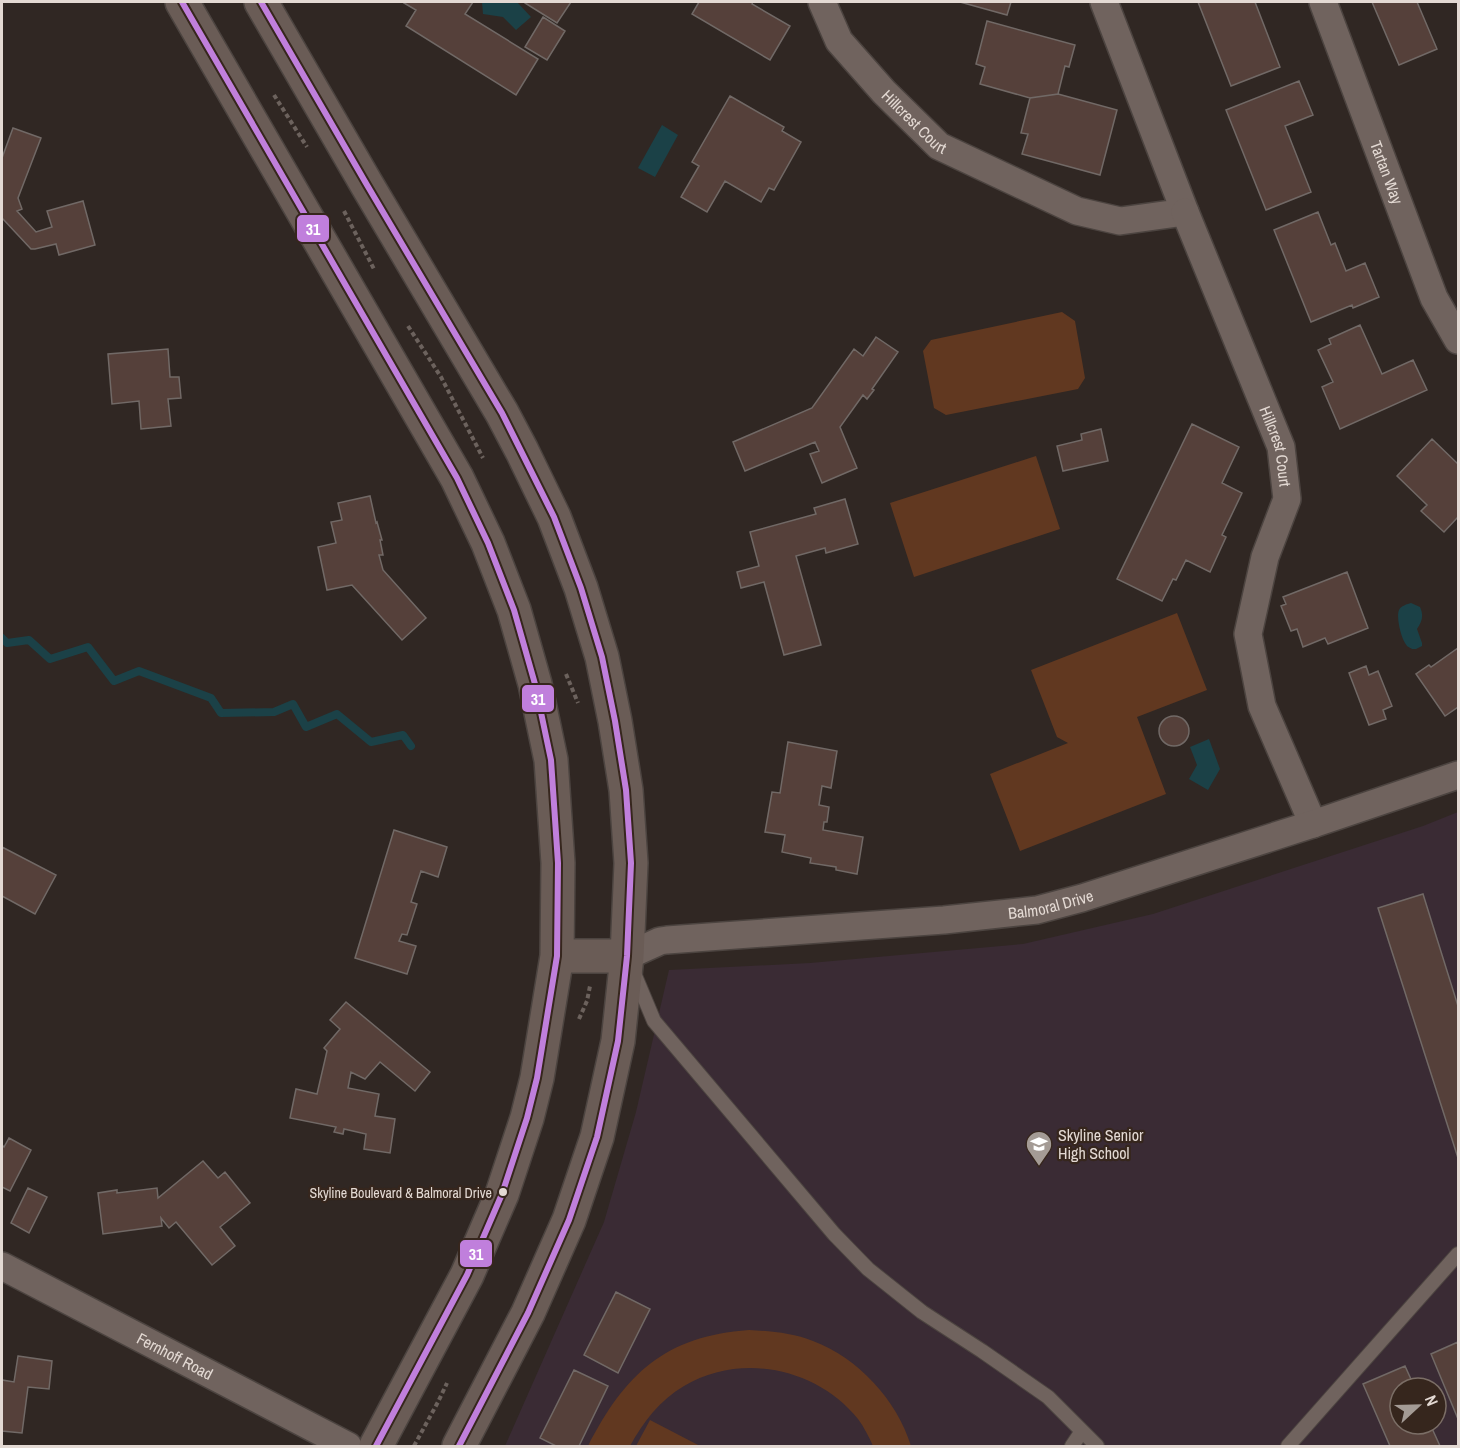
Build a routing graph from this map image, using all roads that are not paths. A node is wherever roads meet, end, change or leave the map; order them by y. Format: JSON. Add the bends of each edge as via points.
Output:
{"nodes":[{"id":1,"x":182,"y":2,"type":"edge"},
{"id":2,"x":261,"y":2,"type":"edge"},
{"id":3,"x":822,"y":2,"type":"edge"},
{"id":4,"x":1104,"y":2,"type":"edge"},
{"id":5,"x":1323,"y":2,"type":"edge"},
{"id":6,"x":1185,"y":212,"type":"junction"},
{"id":7,"x":1458,"y":340,"type":"edge"},
{"id":8,"x":1458,"y":775,"type":"edge"},
{"id":9,"x":1313,"y":824,"type":"junction"},
{"id":10,"x":557,"y":956,"type":"junction"},
{"id":11,"x":627,"y":956,"type":"junction"},
{"id":12,"x":1458,"y":1254,"type":"edge"},
{"id":13,"x":2,"y":1266,"type":"edge"},
{"id":14,"x":1082,"y":1431,"type":"junction"},
{"id":15,"x":348,"y":1446,"type":"edge"},
{"id":16,"x":376,"y":1446,"type":"edge"},
{"id":17,"x":459,"y":1446,"type":"edge"},
{"id":18,"x":1072,"y":1446,"type":"edge"},
{"id":19,"x":1097,"y":1446,"type":"edge"},
{"id":20,"x":1288,"y":1446,"type":"edge"}],
"edges":[{"from":1,"to":10,"type":"main road","via":[[451,468],[488,543],[514,610],[551,760],[558,863]]},
{"from":2,"to":11,"type":"main road","via":[[502,413],[554,517],[602,657],[615,722],[626,790],[631,863]]},
{"from":3,"to":6,"type":"street","name":"Hillcrest Court","via":[[839,40],[884,93],[939,146],[1077,211],[1120,221]]},
{"from":4,"to":6,"type":"street","name":"Hillcrest Court"},
{"from":5,"to":7,"type":"street","name":"Tartan Way","via":[[1434,298]]},
{"from":6,"to":9,"type":"street","name":"Hillcrest Court","via":[[1281,447],[1287,499],[1265,557],[1248,634],[1262,706]]},
{"from":8,"to":9,"type":"street","name":"Balmoral Drive"},
{"from":9,"to":11,"type":"street","name":"Balmoral Drive","via":[[1037,910],[667,940]]},
{"from":10,"to":11,"type":"main road"},
{"from":10,"to":16,"type":"main road","via":[[537,1078],[502,1194],[467,1275]]},
{"from":11,"to":14,"type":"lane","via":[[654,1021],[834,1234],[868,1269],[1048,1397]]},
{"from":11,"to":17,"type":"main road","via":[[618,1041],[597,1137],[569,1220],[528,1313]]},
{"from":12,"to":20,"type":"lane"},
{"from":13,"to":15,"type":"street","name":"Fernhoff Road"},
{"from":14,"to":18,"type":"lane"},
{"from":14,"to":19,"type":"lane"}]}
